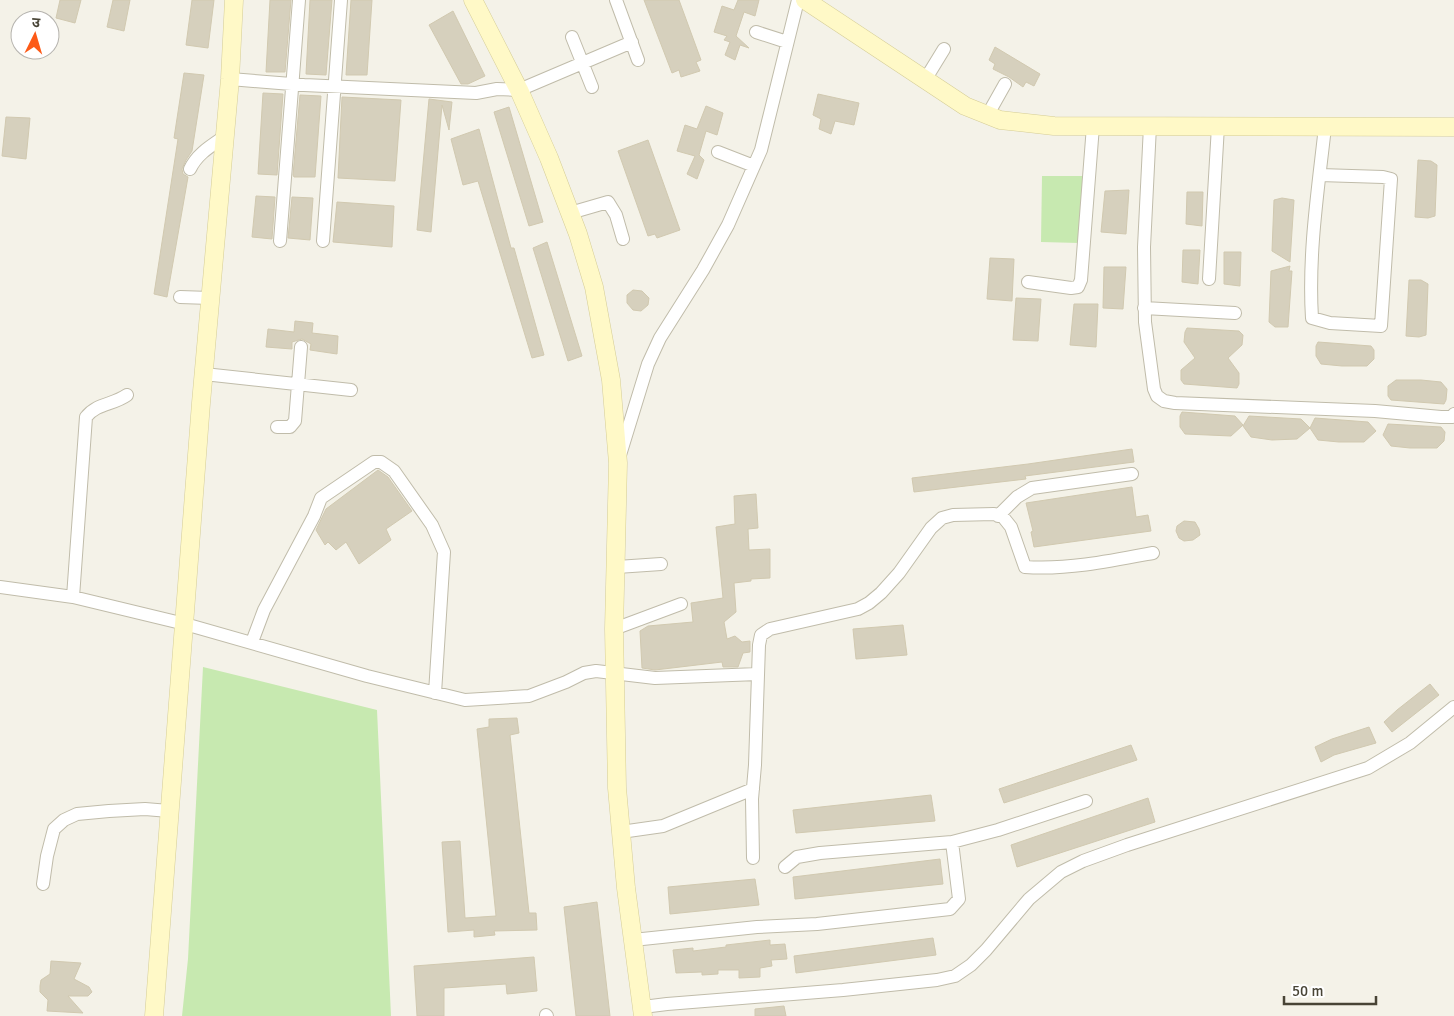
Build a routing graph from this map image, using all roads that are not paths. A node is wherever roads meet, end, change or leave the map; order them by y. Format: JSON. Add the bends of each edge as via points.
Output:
{"nodes":[{"id":1,"x":234,"y":0,"type":"edge"},
{"id":2,"x":299,"y":0,"type":"edge"},
{"id":3,"x":341,"y":0,"type":"edge"},
{"id":4,"x":473,"y":0,"type":"edge"},
{"id":5,"x":616,"y":0,"type":"edge"},
{"id":6,"x":798,"y":0,"type":"edge"},
{"id":7,"x":805,"y":0,"type":"edge"},
{"id":8,"x":756,"y":32,"type":"dead end"},
{"id":9,"x":572,"y":37,"type":"dead end"},
{"id":10,"x":632,"y":42,"type":"junction"},
{"id":11,"x":788,"y":42,"type":"junction"},
{"id":12,"x":944,"y":49,"type":"dead end"},
{"id":13,"x":638,"y":60,"type":"dead end"},
{"id":14,"x":583,"y":63,"type":"junction"},
{"id":15,"x":230,"y":78,"type":"junction"},
{"id":16,"x":925,"y":80,"type":"junction"},
{"id":17,"x":292,"y":83,"type":"junction"},
{"id":18,"x":1004,"y":84,"type":"dead end"},
{"id":19,"x":334,"y":86,"type":"junction"},
{"id":20,"x":592,"y":87,"type":"dead end"},
{"id":21,"x":519,"y":90,"type":"junction"},
{"id":22,"x":986,"y":116,"type":"junction"},
{"id":23,"x":1093,"y":126,"type":"junction"},
{"id":24,"x":1150,"y":126,"type":"junction"},
{"id":25,"x":1218,"y":126,"type":"junction"},
{"id":26,"x":1325,"y":127,"type":"junction"},
{"id":27,"x":1454,"y":127,"type":"edge"},
{"id":28,"x":224,"y":137,"type":"junction"},
{"id":29,"x":718,"y":152,"type":"dead end"},
{"id":30,"x":754,"y":166,"type":"junction"},
{"id":31,"x":190,"y":169,"type":"dead end"},
{"id":32,"x":1320,"y":175,"type":"junction"},
{"id":33,"x":570,"y":213,"type":"junction"},
{"id":34,"x":623,"y":239,"type":"dead end"},
{"id":35,"x":280,"y":241,"type":"dead end"},
{"id":36,"x":322,"y":241,"type":"dead end"},
{"id":37,"x":1209,"y":278,"type":"dead end"},
{"id":38,"x":1028,"y":282,"type":"dead end"},
{"id":39,"x":180,"y":298,"type":"dead end"},
{"id":40,"x":210,"y":298,"type":"junction"},
{"id":41,"x":1144,"y":308,"type":"junction"},
{"id":42,"x":1235,"y":313,"type":"dead end"},
{"id":43,"x":301,"y":347,"type":"dead end"},
{"id":44,"x":204,"y":374,"type":"junction"},
{"id":45,"x":298,"y":384,"type":"junction"},
{"id":46,"x":351,"y":390,"type":"dead end"},
{"id":47,"x":127,"y":395,"type":"dead end"},
{"id":48,"x":1454,"y":414,"type":"edge"},
{"id":49,"x":277,"y":427,"type":"dead end"},
{"id":50,"x":618,"y":463,"type":"junction"},
{"id":51,"x":1132,"y":474,"type":"dead end"},
{"id":52,"x":998,"y":516,"type":"junction"},
{"id":53,"x":1153,"y":553,"type":"dead end"},
{"id":54,"x":661,"y":564,"type":"dead end"},
{"id":55,"x":617,"y":567,"type":"junction"},
{"id":56,"x":0,"y":587,"type":"edge"},
{"id":57,"x":74,"y":597,"type":"junction"},
{"id":58,"x":681,"y":604,"type":"dead end"},
{"id":59,"x":184,"y":624,"type":"junction"},
{"id":60,"x":614,"y":629,"type":"junction"},
{"id":61,"x":252,"y":642,"type":"junction"},
{"id":62,"x":615,"y":673,"type":"junction"},
{"id":63,"x":758,"y":674,"type":"junction"},
{"id":64,"x":435,"y":693,"type":"junction"},
{"id":65,"x":1454,"y":707,"type":"edge"},
{"id":66,"x":753,"y":789,"type":"junction"},
{"id":67,"x":1086,"y":801,"type":"dead end"},
{"id":68,"x":169,"y":812,"type":"junction"},
{"id":69,"x":621,"y":832,"type":"junction"},
{"id":70,"x":952,"y":842,"type":"junction"},
{"id":71,"x":753,"y":858,"type":"dead end"},
{"id":72,"x":785,"y":867,"type":"dead end"},
{"id":73,"x":43,"y":884,"type":"dead end"},
{"id":74,"x":633,"y":940,"type":"junction"},
{"id":75,"x":643,"y":1012,"type":"edge"},
{"id":76,"x":154,"y":1016,"type":"edge"}],
"edges":[{"from":1,"to":15,"type":"street"},
{"from":2,"to":17,"type":"street"},
{"from":3,"to":19,"type":"street"},
{"from":4,"to":21,"type":"street"},
{"from":5,"to":10,"type":"street"},
{"from":6,"to":11,"type":"street"},
{"from":7,"to":16,"type":"street"},
{"from":8,"to":11,"type":"street"},
{"from":9,"to":14,"type":"street"},
{"from":10,"to":13,"type":"street"},
{"from":10,"to":14,"type":"street"},
{"from":11,"to":30,"type":"street","via":[[761,150]]},
{"from":12,"to":16,"type":"street"},
{"from":14,"to":20,"type":"street"},
{"from":14,"to":21,"type":"street"},
{"from":15,"to":17,"type":"street"},
{"from":15,"to":28,"type":"street"},
{"from":16,"to":22,"type":"street"},
{"from":17,"to":19,"type":"street"},
{"from":17,"to":35,"type":"street"},
{"from":18,"to":22,"type":"street"},
{"from":19,"to":21,"type":"street","via":[[476,93],[497,89]]},
{"from":19,"to":36,"type":"street"},
{"from":21,"to":33,"type":"street"},
{"from":22,"to":23,"type":"street","via":[[1054,126]]},
{"from":23,"to":24,"type":"street"},
{"from":23,"to":38,"type":"street","via":[[1081,280],[1078,287],[1071,288]]},
{"from":24,"to":25,"type":"street"},
{"from":24,"to":41,"type":"street"},
{"from":25,"to":26,"type":"street"},
{"from":25,"to":37,"type":"street"},
{"from":26,"to":27,"type":"street"},
{"from":26,"to":32,"type":"street"},
{"from":28,"to":31,"type":"street","via":[[194,160]]},
{"from":28,"to":40,"type":"street"},
{"from":29,"to":30,"type":"street"},
{"from":30,"to":50,"type":"street","via":[[728,225],[652,355]]},
{"from":32,"to":32,"type":"street","via":[[1314,222],[1312,318],[1330,323],[1382,326],[1391,180]]},
{"from":33,"to":34,"type":"street","via":[[608,202],[616,215]]},
{"from":33,"to":50,"type":"street","via":[[594,287],[611,380]]},
{"from":39,"to":40,"type":"street"},
{"from":40,"to":44,"type":"street"},
{"from":41,"to":42,"type":"street"},
{"from":41,"to":48,"type":"street","via":[[1154,389],[1164,401],[1441,417]]},
{"from":43,"to":45,"type":"street"},
{"from":44,"to":45,"type":"street"},
{"from":44,"to":59,"type":"street"},
{"from":45,"to":46,"type":"street"},
{"from":45,"to":49,"type":"street","via":[[295,421],[290,426]]},
{"from":47,"to":57,"type":"street","via":[[119,401],[92,409],[86,418]]},
{"from":50,"to":55,"type":"street"},
{"from":51,"to":52,"type":"street","via":[[1032,488],[1017,497]]},
{"from":52,"to":53,"type":"street","via":[[1011,527],[1024,567],[1107,562]]},
{"from":52,"to":63,"type":"street","via":[[952,515],[942,518],[931,528],[899,573],[869,603],[858,609],[770,629],[761,634]]},
{"from":54,"to":55,"type":"street"},
{"from":55,"to":60,"type":"street"},
{"from":56,"to":57,"type":"street"},
{"from":57,"to":59,"type":"street"},
{"from":58,"to":60,"type":"street"},
{"from":59,"to":61,"type":"street"},
{"from":59,"to":68,"type":"street"},
{"from":60,"to":62,"type":"street"},
{"from":61,"to":64,"type":"street"},
{"from":61,"to":64,"type":"street","via":[[264,610],[321,498],[374,462],[381,462],[394,471],[432,525],[444,552]]},
{"from":62,"to":63,"type":"street","via":[[654,678]]},
{"from":62,"to":64,"type":"street","via":[[584,673],[528,696],[465,700]]},
{"from":62,"to":69,"type":"street"},
{"from":63,"to":66,"type":"street"},
{"from":65,"to":75,"type":"street","via":[[1410,743],[1368,768],[1128,845],[1061,872],[1029,899],[986,950],[956,976],[844,990],[667,1004]]},
{"from":66,"to":69,"type":"street","via":[[663,826]]},
{"from":66,"to":71,"type":"street"},
{"from":67,"to":70,"type":"street"},
{"from":68,"to":73,"type":"street","via":[[109,810],[77,814],[64,820],[54,829]]},
{"from":68,"to":76,"type":"street"},
{"from":69,"to":74,"type":"street"},
{"from":70,"to":72,"type":"street","via":[[820,853],[797,857]]},
{"from":70,"to":74,"type":"street","via":[[959,900],[950,908],[817,924]]},
{"from":74,"to":75,"type":"street"}]}
